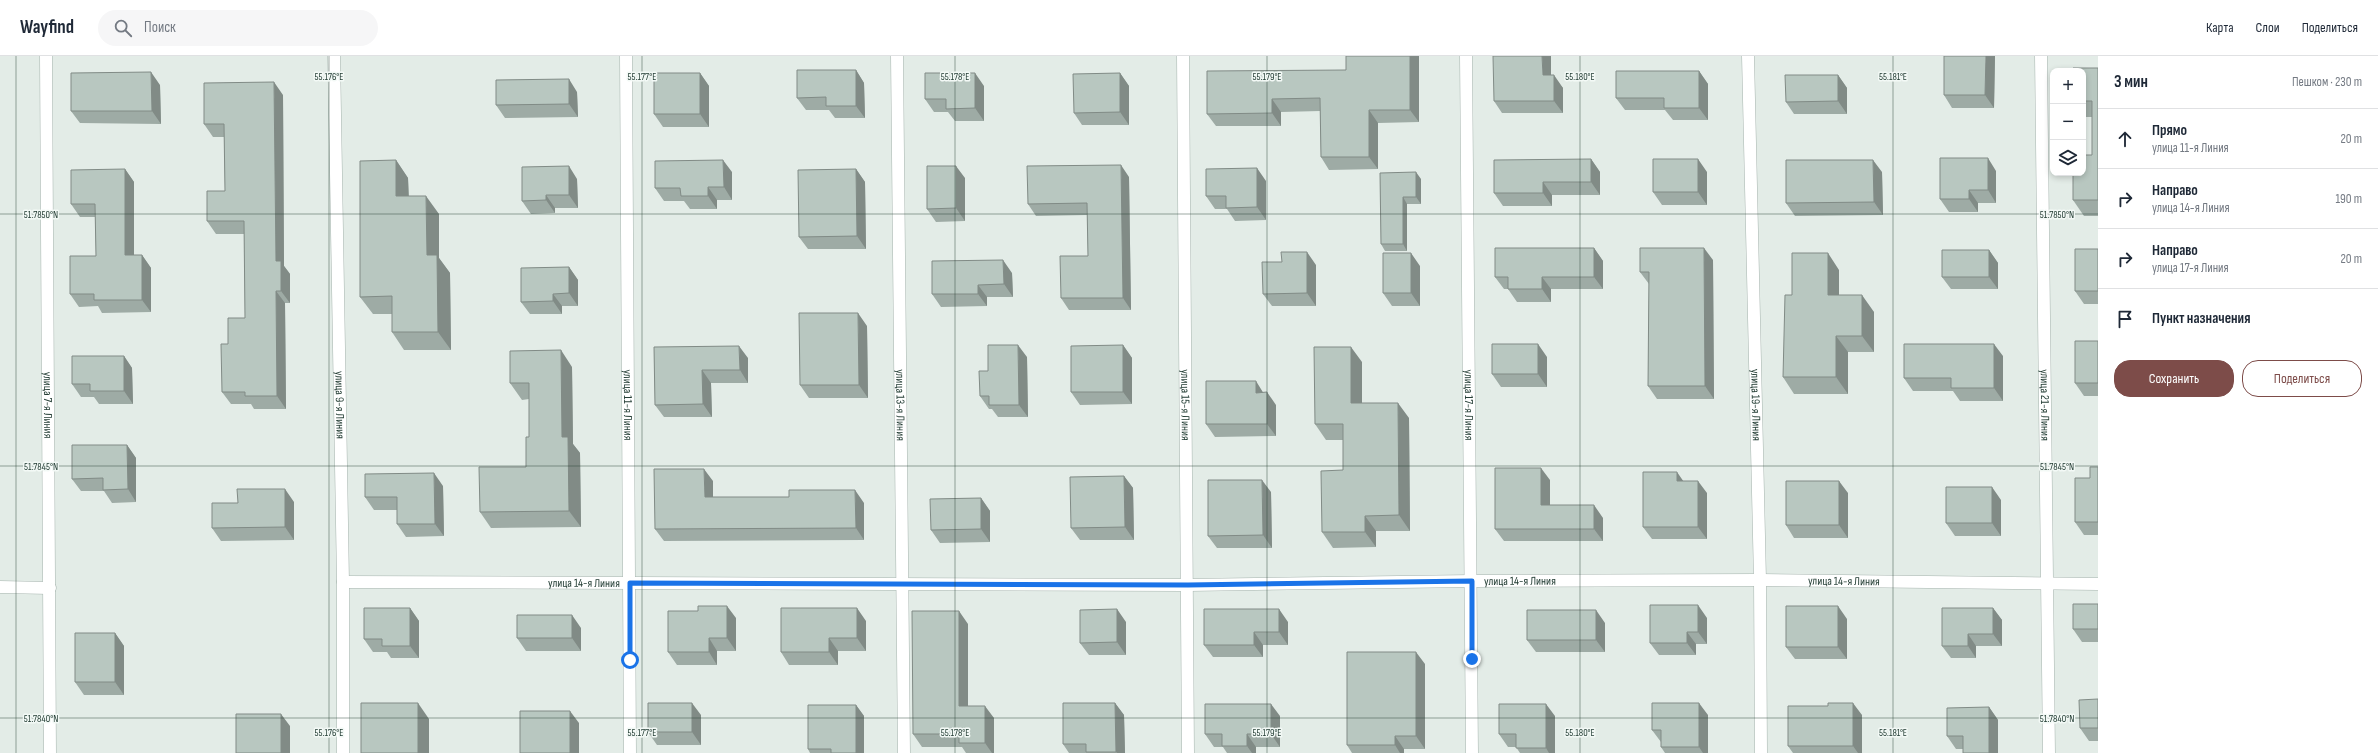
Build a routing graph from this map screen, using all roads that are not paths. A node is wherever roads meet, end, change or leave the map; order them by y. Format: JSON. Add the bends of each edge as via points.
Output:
{"nodes":[{"id":1,"x":46,"y":56,"type":"edge"},
{"id":2,"x":334,"y":56,"type":"edge"},
{"id":3,"x":626,"y":56,"type":"edge"},
{"id":4,"x":897,"y":56,"type":"edge"},
{"id":5,"x":1183,"y":56,"type":"edge"},
{"id":6,"x":1466,"y":56,"type":"edge"},
{"id":7,"x":1748,"y":56,"type":"edge"},
{"id":8,"x":2041,"y":56,"type":"edge"},
{"id":9,"x":1760,"y":580,"type":"junction"},
{"id":10,"x":1472,"y":581,"type":"junction"},
{"id":11,"x":343,"y":582,"type":"junction"},
{"id":12,"x":630,"y":583,"type":"junction"},
{"id":13,"x":903,"y":584,"type":"junction"},
{"id":14,"x":2047,"y":584,"type":"junction"},
{"id":15,"x":2098,"y":584,"type":"edge"},
{"id":16,"x":1188,"y":585,"type":"junction"},
{"id":17,"x":0,"y":587,"type":"edge"},
{"id":18,"x":50,"y":588,"type":"junction"},
{"id":19,"x":50,"y":753,"type":"edge"},
{"id":20,"x":343,"y":753,"type":"edge"},
{"id":21,"x":630,"y":753,"type":"edge"},
{"id":22,"x":904,"y":753,"type":"edge"},
{"id":23,"x":1188,"y":753,"type":"edge"},
{"id":24,"x":1472,"y":753,"type":"edge"},
{"id":25,"x":1761,"y":753,"type":"edge"},
{"id":26,"x":2049,"y":753,"type":"edge"}],
"edges":[{"from":1,"to":18,"type":"street","name":"улица 7-я Линия"},
{"from":2,"to":11,"type":"street","name":"улица 9-я Линия"},
{"from":3,"to":12,"type":"street","name":"улица 11-я Линия"},
{"from":4,"to":13,"type":"street","name":"улица 13-я Линия"},
{"from":5,"to":16,"type":"street","name":"улица 15-я Линия"},
{"from":6,"to":10,"type":"street","name":"улица 17-я Линия"},
{"from":7,"to":9,"type":"street","name":"улица 19-я Линия"},
{"from":8,"to":14,"type":"street","name":"улица 21-я Линия"},
{"from":9,"to":10,"type":"street","name":"улица 14-я Линия"},
{"from":9,"to":14,"type":"street","name":"улица 14-я Линия"},
{"from":9,"to":25,"type":"street","name":"улица 19-я Линия"},
{"from":10,"to":16,"type":"street","name":"улица 14-я Линия"},
{"from":10,"to":24,"type":"street","name":"улица 17-я Линия"},
{"from":11,"to":12,"type":"street","name":"улица 14-я Линия"},
{"from":11,"to":20,"type":"street","name":"улица 9-я Линия"},
{"from":12,"to":13,"type":"street","name":"улица 14-я Линия"},
{"from":12,"to":21,"type":"street","name":"улица 11-я Линия"},
{"from":13,"to":16,"type":"street","name":"улица 14-я Линия"},
{"from":13,"to":22,"type":"street","name":"улица 13-я Линия"},
{"from":14,"to":15,"type":"street","name":"улица 14-я Линия"},
{"from":14,"to":26,"type":"street","name":"улица 21-я Линия"},
{"from":16,"to":23,"type":"street","name":"улица 15-я Линия"},
{"from":17,"to":18,"type":"street"},
{"from":18,"to":19,"type":"street","name":"улица 7-я Линия"}]}
